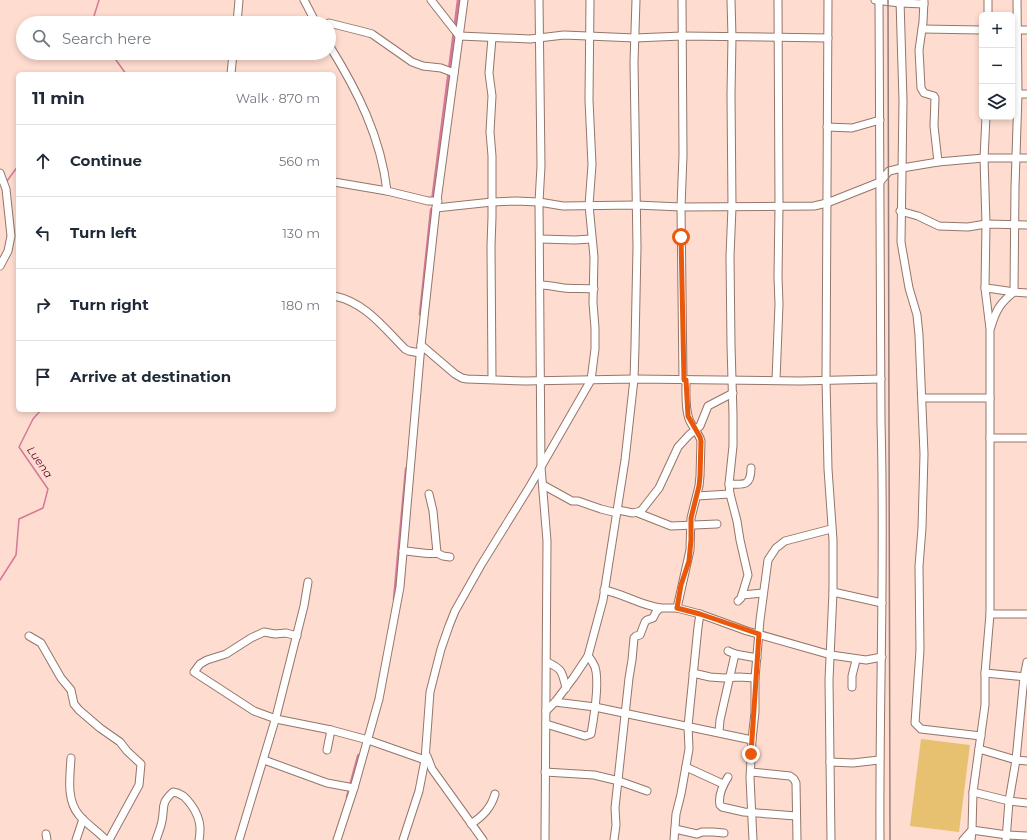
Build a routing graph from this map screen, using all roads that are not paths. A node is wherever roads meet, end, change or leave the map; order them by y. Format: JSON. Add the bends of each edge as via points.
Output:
{"nodes":[{"id":1,"x":240,"y":0,"type":"edge"},
{"id":2,"x":304,"y":0,"type":"edge"},
{"id":3,"x":431,"y":0,"type":"edge"},
{"id":4,"x":464,"y":0,"type":"edge"},
{"id":5,"x":539,"y":0,"type":"edge"},
{"id":6,"x":590,"y":0,"type":"edge"},
{"id":7,"x":636,"y":0,"type":"edge"},
{"id":8,"x":682,"y":0,"type":"edge"},
{"id":9,"x":731,"y":0,"type":"edge"},
{"id":10,"x":778,"y":0,"type":"edge"},
{"id":11,"x":828,"y":0,"type":"edge"},
{"id":12,"x":877,"y":0,"type":"edge"},
{"id":13,"x":988,"y":0,"type":"edge"},
{"id":14,"x":1017,"y":0,"type":"edge"},
{"id":15,"x":900,"y":2,"type":"edge"},
{"id":16,"x":924,"y":2,"type":"edge"},
{"id":17,"x":988,"y":12,"type":"edge"},
{"id":18,"x":238,"y":16,"type":"edge"},
{"id":19,"x":312,"y":16,"type":"edge"},
{"id":20,"x":336,"y":25,"type":"edge"},
{"id":21,"x":922,"y":29,"type":"junction"},
{"id":22,"x":979,"y":30,"type":"edge"},
{"id":23,"x":1015,"y":30,"type":"edge"},
{"id":24,"x":1027,"y":30,"type":"edge"},
{"id":25,"x":460,"y":36,"type":"junction"},
{"id":26,"x":590,"y":36,"type":"junction"},
{"id":27,"x":682,"y":36,"type":"junction"},
{"id":28,"x":732,"y":37,"type":"junction"},
{"id":29,"x":492,"y":38,"type":"junction"},
{"id":30,"x":539,"y":38,"type":"junction"},
{"id":31,"x":635,"y":38,"type":"junction"},
{"id":32,"x":779,"y":38,"type":"junction"},
{"id":33,"x":828,"y":38,"type":"junction"},
{"id":34,"x":1015,"y":48,"type":"edge"},
{"id":35,"x":336,"y":57,"type":"edge"},
{"id":36,"x":232,"y":60,"type":"edge"},
{"id":37,"x":231,"y":72,"type":"edge"},
{"id":38,"x":454,"y":73,"type":"junction"},
{"id":39,"x":1015,"y":84,"type":"edge"},
{"id":40,"x":1015,"y":94,"type":"edge"},
{"id":41,"x":1027,"y":94,"type":"edge"},
{"id":42,"x":880,"y":120,"type":"junction"},
{"id":43,"x":986,"y":120,"type":"edge"},
{"id":44,"x":827,"y":127,"type":"junction"},
{"id":45,"x":984,"y":158,"type":"junction"},
{"id":46,"x":1016,"y":158,"type":"junction"},
{"id":47,"x":1027,"y":158,"type":"edge"},
{"id":48,"x":938,"y":162,"type":"junction"},
{"id":49,"x":902,"y":168,"type":"junction"},
{"id":50,"x":0,"y":173,"type":"edge"},
{"id":51,"x":336,"y":182,"type":"edge"},
{"id":52,"x":880,"y":182,"type":"junction"},
{"id":53,"x":387,"y":191,"type":"junction"},
{"id":54,"x":492,"y":202,"type":"junction"},
{"id":55,"x":539,"y":202,"type":"junction"},
{"id":56,"x":827,"y":203,"type":"junction"},
{"id":57,"x":437,"y":204,"type":"junction"},
{"id":58,"x":636,"y":205,"type":"junction"},
{"id":59,"x":589,"y":206,"type":"junction"},
{"id":60,"x":779,"y":206,"type":"junction"},
{"id":61,"x":681,"y":207,"type":"junction"},
{"id":62,"x":732,"y":207,"type":"junction"},
{"id":63,"x":900,"y":211,"type":"junction"},
{"id":64,"x":986,"y":224,"type":"junction"},
{"id":65,"x":1015,"y":225,"type":"junction"},
{"id":66,"x":1027,"y":225,"type":"edge"},
{"id":67,"x":540,"y":239,"type":"junction"},
{"id":68,"x":591,"y":239,"type":"junction"},
{"id":69,"x":0,"y":266,"type":"edge"},
{"id":70,"x":541,"y":285,"type":"junction"},
{"id":71,"x":985,"y":288,"type":"junction"},
{"id":72,"x":594,"y":289,"type":"junction"},
{"id":73,"x":1014,"y":292,"type":"junction"},
{"id":74,"x":1027,"y":293,"type":"edge"},
{"id":75,"x":336,"y":296,"type":"edge"},
{"id":76,"x":990,"y":329,"type":"junction"},
{"id":77,"x":421,"y":345,"type":"junction"},
{"id":78,"x":420,"y":353,"type":"junction"},
{"id":79,"x":492,"y":379,"type":"junction"},
{"id":80,"x":634,"y":379,"type":"junction"},
{"id":81,"x":881,"y":379,"type":"junction"},
{"id":82,"x":541,"y":380,"type":"junction"},
{"id":83,"x":591,"y":380,"type":"junction"},
{"id":84,"x":685,"y":380,"type":"junction"},
{"id":85,"x":776,"y":380,"type":"junction"},
{"id":86,"x":826,"y":380,"type":"junction"},
{"id":87,"x":733,"y":381,"type":"junction"},
{"id":88,"x":733,"y":393,"type":"junction"},
{"id":89,"x":923,"y":398,"type":"junction"},
{"id":90,"x":990,"y":398,"type":"junction"},
{"id":91,"x":696,"y":430,"type":"junction"},
{"id":92,"x":990,"y":438,"type":"junction"},
{"id":93,"x":1027,"y":438,"type":"edge"},
{"id":94,"x":541,"y":466,"type":"junction"},
{"id":95,"x":751,"y":468,"type":"dead end"},
{"id":96,"x":730,"y":484,"type":"junction"},
{"id":97,"x":543,"y":486,"type":"junction"},
{"id":98,"x":429,"y":494,"type":"dead end"},
{"id":99,"x":730,"y":494,"type":"junction"},
{"id":100,"x":697,"y":496,"type":"junction"},
{"id":101,"x":618,"y":512,"type":"junction"},
{"id":102,"x":638,"y":513,"type":"junction"},
{"id":103,"x":717,"y":524,"type":"dead end"},
{"id":104,"x":691,"y":525,"type":"junction"},
{"id":105,"x":831,"y":529,"type":"junction"},
{"id":106,"x":403,"y":551,"type":"junction"},
{"id":107,"x":437,"y":553,"type":"junction"},
{"id":108,"x":450,"y":557,"type":"dead end"},
{"id":109,"x":308,"y":582,"type":"dead end"},
{"id":110,"x":604,"y":590,"type":"junction"},
{"id":111,"x":833,"y":592,"type":"junction"},
{"id":112,"x":763,"y":593,"type":"junction"},
{"id":113,"x":882,"y":603,"type":"junction"},
{"id":114,"x":660,"y":608,"type":"junction"},
{"id":115,"x":677,"y":608,"type":"junction"},
{"id":116,"x":700,"y":614,"type":"junction"},
{"id":117,"x":990,"y":614,"type":"junction"},
{"id":118,"x":1027,"y":614,"type":"edge"},
{"id":119,"x":759,"y":634,"type":"junction"},
{"id":120,"x":29,"y":636,"type":"dead end"},
{"id":121,"x":297,"y":636,"type":"junction"},
{"id":122,"x":831,"y":655,"type":"junction"},
{"id":123,"x":588,"y":656,"type":"junction"},
{"id":124,"x":882,"y":657,"type":"junction"},
{"id":125,"x":757,"y":658,"type":"junction"},
{"id":126,"x":856,"y":660,"type":"junction"},
{"id":127,"x":547,"y":662,"type":"junction"},
{"id":128,"x":1027,"y":662,"type":"edge"},
{"id":129,"x":693,"y":673,"type":"junction"},
{"id":130,"x":986,"y":673,"type":"junction"},
{"id":131,"x":1025,"y":677,"type":"edge"},
{"id":132,"x":730,"y":678,"type":"junction"},
{"id":133,"x":755,"y":678,"type":"junction"},
{"id":134,"x":852,"y":686,"type":"dead end"},
{"id":135,"x":566,"y":688,"type":"junction"},
{"id":136,"x":555,"y":702,"type":"junction"},
{"id":137,"x":595,"y":707,"type":"junction"},
{"id":138,"x":546,"y":711,"type":"junction"},
{"id":139,"x":626,"y":713,"type":"junction"},
{"id":140,"x":276,"y":719,"type":"junction"},
{"id":141,"x":546,"y":724,"type":"junction"},
{"id":142,"x":688,"y":726,"type":"junction"},
{"id":143,"x":331,"y":730,"type":"junction"},
{"id":144,"x":719,"y":732,"type":"junction"},
{"id":145,"x":981,"y":736,"type":"junction"},
{"id":146,"x":368,"y":740,"type":"junction"},
{"id":147,"x":752,"y":740,"type":"junction"},
{"id":148,"x":979,"y":749,"type":"junction"},
{"id":149,"x":327,"y":750,"type":"dead end"},
{"id":150,"x":426,"y":757,"type":"junction"},
{"id":151,"x":71,"y":758,"type":"dead end"},
{"id":152,"x":264,"y":760,"type":"junction"},
{"id":153,"x":880,"y":760,"type":"junction"},
{"id":154,"x":1016,"y":760,"type":"junction"},
{"id":155,"x":1027,"y":761,"type":"edge"},
{"id":156,"x":830,"y":762,"type":"junction"},
{"id":157,"x":686,"y":767,"type":"junction"},
{"id":158,"x":546,"y":772,"type":"junction"},
{"id":159,"x":751,"y":772,"type":"junction"},
{"id":160,"x":728,"y":777,"type":"dead end"},
{"id":161,"x":619,"y":781,"type":"junction"},
{"id":162,"x":723,"y":784,"type":"junction"},
{"id":163,"x":354,"y":788,"type":"junction"},
{"id":164,"x":647,"y":791,"type":"dead end"},
{"id":165,"x":973,"y":792,"type":"junction"},
{"id":166,"x":495,"y":794,"type":"dead end"},
{"id":167,"x":1009,"y":801,"type":"junction"},
{"id":168,"x":1027,"y":803,"type":"edge"},
{"id":169,"x":751,"y":812,"type":"junction"},
{"id":170,"x":796,"y":816,"type":"junction"},
{"id":171,"x":83,"y":819,"type":"junction"},
{"id":172,"x":471,"y":824,"type":"junction"},
{"id":173,"x":675,"y":829,"type":"junction"},
{"id":174,"x":972,"y":830,"type":"junction"},
{"id":175,"x":724,"y":833,"type":"dead end"},
{"id":176,"x":1027,"y":836,"type":"edge"},
{"id":177,"x":1006,"y":838,"type":"edge"},
{"id":178,"x":76,"y":840,"type":"edge"},
{"id":179,"x":108,"y":840,"type":"edge"},
{"id":180,"x":156,"y":840,"type":"edge"},
{"id":181,"x":198,"y":840,"type":"edge"},
{"id":182,"x":238,"y":840,"type":"edge"},
{"id":183,"x":337,"y":840,"type":"edge"},
{"id":184,"x":403,"y":840,"type":"edge"},
{"id":185,"x":483,"y":840,"type":"edge"},
{"id":186,"x":545,"y":840,"type":"edge"},
{"id":187,"x":614,"y":840,"type":"edge"},
{"id":188,"x":674,"y":840,"type":"edge"},
{"id":189,"x":753,"y":840,"type":"edge"},
{"id":190,"x":797,"y":840,"type":"edge"},
{"id":191,"x":831,"y":840,"type":"edge"},
{"id":192,"x":880,"y":840,"type":"edge"},
{"id":193,"x":963,"y":840,"type":"edge"},
{"id":194,"x":971,"y":840,"type":"edge"}],
"edges":[{"from":1,"to":18,"type":"street"},
{"from":2,"to":19,"type":"street"},
{"from":3,"to":25,"type":"street"},
{"from":4,"to":25,"type":"street"},
{"from":5,"to":30,"type":"street"},
{"from":6,"to":26,"type":"street"},
{"from":7,"to":31,"type":"street"},
{"from":8,"to":27,"type":"street"},
{"from":9,"to":28,"type":"street"},
{"from":10,"to":32,"type":"street"},
{"from":11,"to":33,"type":"street"},
{"from":12,"to":15,"type":"street"},
{"from":12,"to":42,"type":"street"},
{"from":13,"to":17,"type":"street"},
{"from":14,"to":23,"type":"street"},
{"from":15,"to":16,"type":"street"},
{"from":15,"to":49,"type":"street"},
{"from":16,"to":21,"type":"street"},
{"from":20,"to":38,"type":"street","via":[[372,34],[412,62]]},
{"from":21,"to":22,"type":"street"},
{"from":21,"to":48,"type":"street","via":[[919,50],[921,88],[924,93],[935,98],[934,126]]},
{"from":23,"to":24,"type":"street"},
{"from":25,"to":29,"type":"street"},
{"from":25,"to":38,"type":"street"},
{"from":26,"to":30,"type":"street"},
{"from":26,"to":31,"type":"street"},
{"from":26,"to":59,"type":"street","via":[[592,165]]},
{"from":27,"to":28,"type":"street"},
{"from":27,"to":31,"type":"street"},
{"from":27,"to":61,"type":"street"},
{"from":28,"to":32,"type":"street"},
{"from":28,"to":62,"type":"street"},
{"from":29,"to":30,"type":"street"},
{"from":29,"to":54,"type":"street","via":[[489,73],[492,96]]},
{"from":30,"to":55,"type":"street"},
{"from":31,"to":58,"type":"street"},
{"from":32,"to":33,"type":"street"},
{"from":32,"to":60,"type":"street"},
{"from":33,"to":44,"type":"street"},
{"from":34,"to":39,"type":"street"},
{"from":35,"to":53,"type":"street","via":[[367,115],[385,172]]},
{"from":36,"to":37,"type":"street"},
{"from":38,"to":57,"type":"street"},
{"from":40,"to":41,"type":"street"},
{"from":40,"to":46,"type":"street"},
{"from":42,"to":44,"type":"street","via":[[852,128]]},
{"from":42,"to":52,"type":"street"},
{"from":43,"to":45,"type":"street"},
{"from":44,"to":56,"type":"street"},
{"from":45,"to":46,"type":"street"},
{"from":45,"to":48,"type":"street"},
{"from":45,"to":64,"type":"street"},
{"from":46,"to":47,"type":"street"},
{"from":46,"to":65,"type":"street"},
{"from":48,"to":49,"type":"street"},
{"from":49,"to":52,"type":"street","via":[[889,171]]},
{"from":49,"to":63,"type":"street"},
{"from":50,"to":69,"type":"street","via":[[6,189],[11,236],[8,251]]},
{"from":51,"to":53,"type":"street"},
{"from":52,"to":56,"type":"street"},
{"from":52,"to":81,"type":"street"},
{"from":53,"to":57,"type":"street"},
{"from":54,"to":55,"type":"street"},
{"from":54,"to":57,"type":"street"},
{"from":54,"to":79,"type":"street"},
{"from":55,"to":59,"type":"street","via":[[563,206]]},
{"from":55,"to":67,"type":"street"},
{"from":56,"to":60,"type":"street","via":[[814,206]]},
{"from":56,"to":86,"type":"street"},
{"from":57,"to":77,"type":"street"},
{"from":58,"to":59,"type":"street"},
{"from":58,"to":61,"type":"street"},
{"from":58,"to":80,"type":"street"},
{"from":59,"to":68,"type":"street"},
{"from":60,"to":62,"type":"street"},
{"from":60,"to":85,"type":"street"},
{"from":61,"to":62,"type":"street"},
{"from":61,"to":84,"type":"street"},
{"from":62,"to":87,"type":"street","via":[[730,256]]},
{"from":63,"to":64,"type":"street","via":[[939,226],[968,227]]},
{"from":63,"to":89,"type":"street","via":[[901,242],[909,288],[917,315]]},
{"from":64,"to":65,"type":"street"},
{"from":64,"to":71,"type":"street"},
{"from":65,"to":66,"type":"street"},
{"from":65,"to":73,"type":"street"},
{"from":67,"to":68,"type":"street"},
{"from":67,"to":70,"type":"street"},
{"from":68,"to":72,"type":"street"},
{"from":70,"to":72,"type":"street"},
{"from":70,"to":82,"type":"street"},
{"from":71,"to":73,"type":"street"},
{"from":71,"to":76,"type":"street"},
{"from":72,"to":83,"type":"street","via":[[595,349]]},
{"from":73,"to":74,"type":"street"},
{"from":73,"to":76,"type":"street","via":[[999,306]]},
{"from":75,"to":78,"type":"street","via":[[373,316],[405,349]]},
{"from":76,"to":90,"type":"street"},
{"from":77,"to":78,"type":"street"},
{"from":77,"to":79,"type":"street","via":[[462,378]]},
{"from":78,"to":106,"type":"street"},
{"from":79,"to":82,"type":"street"},
{"from":80,"to":83,"type":"street"},
{"from":80,"to":84,"type":"street"},
{"from":80,"to":101,"type":"street"},
{"from":81,"to":86,"type":"street"},
{"from":81,"to":113,"type":"street"},
{"from":82,"to":83,"type":"street"},
{"from":82,"to":94,"type":"street"},
{"from":83,"to":94,"type":"street"},
{"from":84,"to":87,"type":"street"},
{"from":84,"to":91,"type":"street","via":[[688,416]]},
{"from":85,"to":86,"type":"street"},
{"from":85,"to":87,"type":"street"},
{"from":86,"to":105,"type":"street"},
{"from":87,"to":88,"type":"street"},
{"from":88,"to":91,"type":"street","via":[[708,406]]},
{"from":88,"to":96,"type":"street"},
{"from":89,"to":90,"type":"street"},
{"from":89,"to":145,"type":"street","via":[[924,492],[919,566],[920,650],[915,723],[921,728]]},
{"from":90,"to":92,"type":"street"},
{"from":91,"to":100,"type":"street","via":[[701,446]]},
{"from":91,"to":102,"type":"street","via":[[678,447],[658,488]]},
{"from":92,"to":93,"type":"street"},
{"from":92,"to":117,"type":"street"},
{"from":94,"to":97,"type":"street"},
{"from":94,"to":150,"type":"street","via":[[481,565],[449,626],[430,692]]},
{"from":95,"to":96,"type":"street","via":[[751,476],[747,483]]},
{"from":96,"to":99,"type":"street"},
{"from":97,"to":101,"type":"street","via":[[572,501]]},
{"from":97,"to":127,"type":"street","via":[[547,541]]},
{"from":98,"to":107,"type":"street"},
{"from":99,"to":100,"type":"street"},
{"from":99,"to":112,"type":"street","via":[[748,575],[740,598]]},
{"from":100,"to":104,"type":"street"},
{"from":101,"to":102,"type":"street"},
{"from":101,"to":110,"type":"street"},
{"from":102,"to":104,"type":"street","via":[[671,526]]},
{"from":103,"to":104,"type":"street"},
{"from":104,"to":115,"type":"street","via":[[689,561]]},
{"from":105,"to":111,"type":"street"},
{"from":105,"to":112,"type":"street","via":[[790,538],[781,543],[768,560]]},
{"from":106,"to":107,"type":"street"},
{"from":106,"to":146,"type":"street","via":[[394,621]]},
{"from":107,"to":108,"type":"street"},
{"from":109,"to":121,"type":"street"},
{"from":110,"to":114,"type":"street"},
{"from":110,"to":123,"type":"street"},
{"from":111,"to":113,"type":"street"},
{"from":111,"to":122,"type":"street"},
{"from":112,"to":119,"type":"street"},
{"from":113,"to":124,"type":"street"},
{"from":114,"to":115,"type":"street"},
{"from":114,"to":139,"type":"street","via":[[653,618],[645,622],[640,635],[634,638]]},
{"from":115,"to":116,"type":"street"},
{"from":116,"to":119,"type":"street"},
{"from":116,"to":129,"type":"street"},
{"from":117,"to":118,"type":"street"},
{"from":117,"to":130,"type":"street"},
{"from":119,"to":122,"type":"street"},
{"from":119,"to":125,"type":"street"},
{"from":120,"to":179,"type":"street","via":[[41,643],[60,678],[71,690],[76,707],[120,742],[141,764],[139,785]]},
{"from":121,"to":140,"type":"street"},
{"from":121,"to":140,"type":"street","via":[[264,632],[226,654],[206,660],[194,672],[254,711]]},
{"from":122,"to":126,"type":"street"},
{"from":122,"to":156,"type":"street"},
{"from":123,"to":135,"type":"street"},
{"from":123,"to":137,"type":"street","via":[[596,674]]},
{"from":124,"to":126,"type":"street"},
{"from":124,"to":153,"type":"street"},
{"from":125,"to":132,"type":"street","via":[[731,653]]},
{"from":125,"to":133,"type":"street"},
{"from":126,"to":134,"type":"street"},
{"from":127,"to":135,"type":"street","via":[[559,668]]},
{"from":127,"to":138,"type":"street"},
{"from":128,"to":131,"type":"street"},
{"from":129,"to":132,"type":"street"},
{"from":129,"to":142,"type":"street"},
{"from":130,"to":131,"type":"street"},
{"from":130,"to":145,"type":"street"},
{"from":131,"to":154,"type":"street"},
{"from":132,"to":133,"type":"street"},
{"from":132,"to":144,"type":"street"},
{"from":133,"to":147,"type":"street"},
{"from":135,"to":136,"type":"street"},
{"from":136,"to":137,"type":"street"},
{"from":136,"to":138,"type":"street"},
{"from":137,"to":139,"type":"street"},
{"from":137,"to":141,"type":"street","via":[[590,735],[585,736]]},
{"from":138,"to":141,"type":"street"},
{"from":139,"to":142,"type":"street"},
{"from":139,"to":161,"type":"street"},
{"from":140,"to":143,"type":"street"},
{"from":140,"to":152,"type":"street"},
{"from":141,"to":158,"type":"street"},
{"from":142,"to":144,"type":"street"},
{"from":142,"to":157,"type":"street","via":[[689,748]]},
{"from":143,"to":146,"type":"street"},
{"from":143,"to":149,"type":"street"},
{"from":144,"to":147,"type":"street"},
{"from":145,"to":148,"type":"street"},
{"from":146,"to":150,"type":"street"},
{"from":146,"to":163,"type":"street"},
{"from":147,"to":159,"type":"street"},
{"from":148,"to":154,"type":"street"},
{"from":148,"to":165,"type":"street"},
{"from":150,"to":172,"type":"street"},
{"from":150,"to":184,"type":"street","via":[[419,791]]},
{"from":151,"to":171,"type":"street","via":[[72,803],[74,810]]},
{"from":152,"to":163,"type":"street","via":[[327,783]]},
{"from":152,"to":182,"type":"street"},
{"from":153,"to":156,"type":"street"},
{"from":153,"to":192,"type":"street"},
{"from":154,"to":155,"type":"street"},
{"from":154,"to":167,"type":"street"},
{"from":156,"to":191,"type":"street"},
{"from":157,"to":162,"type":"street"},
{"from":157,"to":173,"type":"street","via":[[677,805]]},
{"from":158,"to":161,"type":"street","via":[[594,774]]},
{"from":158,"to":186,"type":"street"},
{"from":159,"to":169,"type":"street"},
{"from":159,"to":170,"type":"street","via":[[790,776],[794,779]]},
{"from":160,"to":162,"type":"street"},
{"from":161,"to":164,"type":"street"},
{"from":161,"to":187,"type":"street"},
{"from":162,"to":169,"type":"street","via":[[720,799],[722,808]]},
{"from":163,"to":183,"type":"street"},
{"from":165,"to":167,"type":"street"},
{"from":165,"to":174,"type":"street"},
{"from":166,"to":172,"type":"street","via":[[486,813]]},
{"from":167,"to":168,"type":"street"},
{"from":167,"to":177,"type":"street"},
{"from":169,"to":170,"type":"street"},
{"from":169,"to":189,"type":"street"},
{"from":170,"to":190,"type":"street"},
{"from":171,"to":178,"type":"street"},
{"from":171,"to":179,"type":"street"},
{"from":172,"to":185,"type":"street"},
{"from":173,"to":175,"type":"street","via":[[696,834]]},
{"from":173,"to":188,"type":"street"},
{"from":174,"to":177,"type":"street"},
{"from":174,"to":193,"type":"street"},
{"from":174,"to":194,"type":"street"},
{"from":176,"to":177,"type":"street"},
{"from":180,"to":181,"type":"street","via":[[163,819],[165,801],[173,792],[184,797],[195,813],[200,826]]}]}
